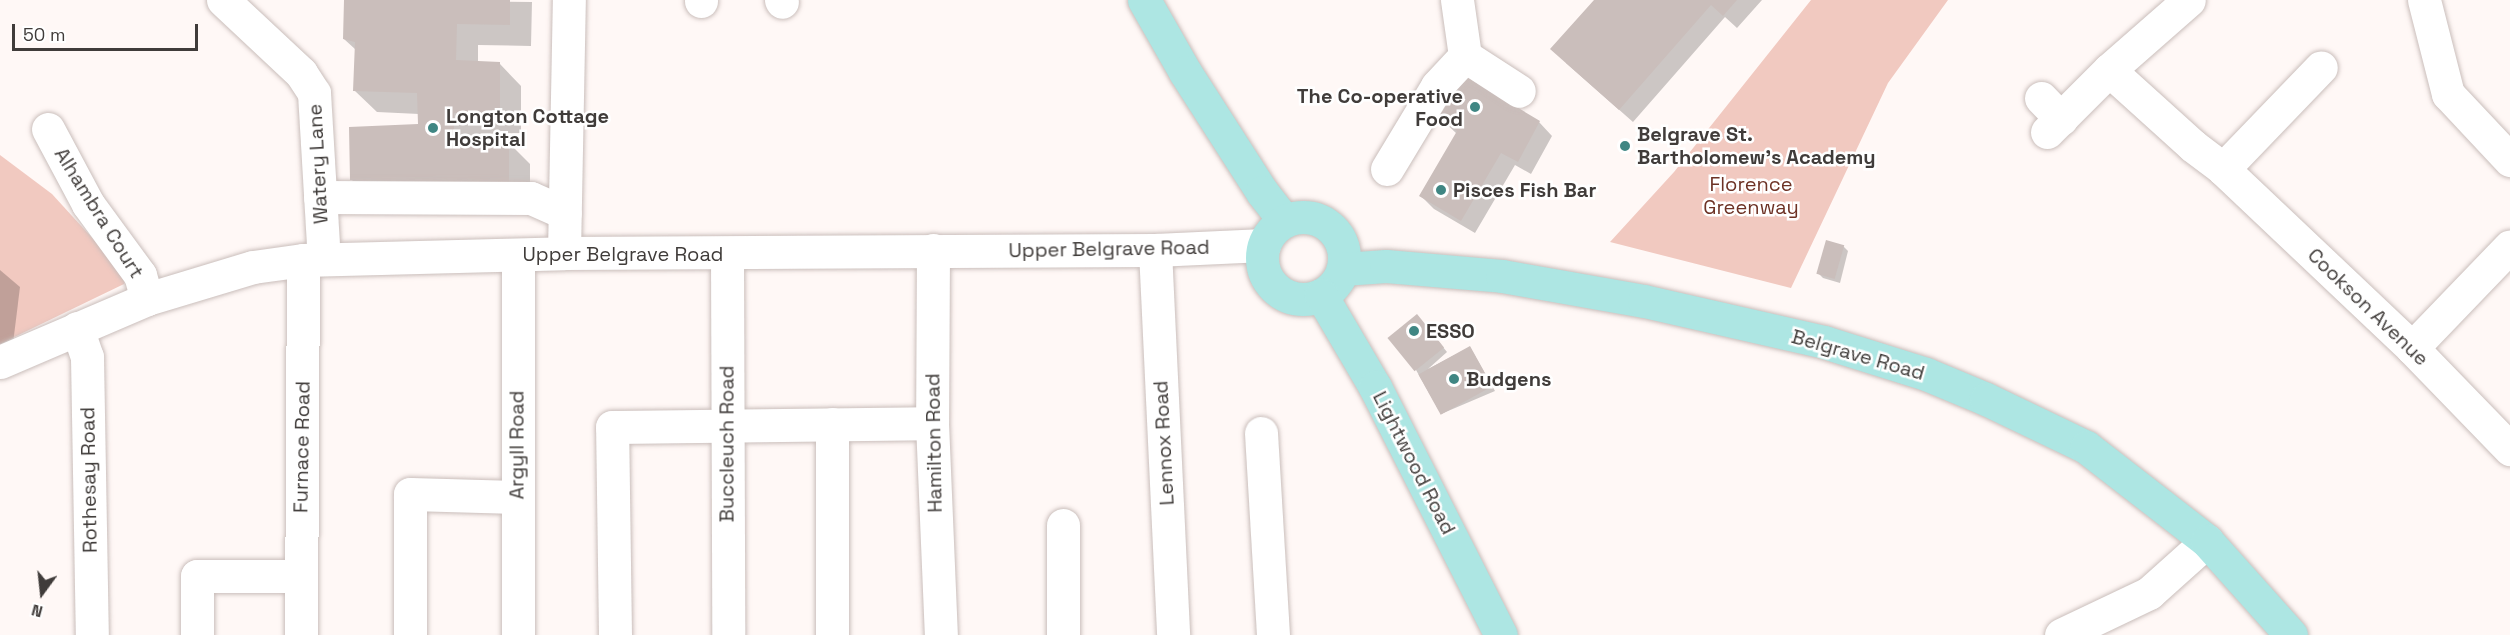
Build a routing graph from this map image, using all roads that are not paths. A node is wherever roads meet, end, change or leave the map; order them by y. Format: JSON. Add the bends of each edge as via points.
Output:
{"nodes":[{"id":1,"x":224,"y":0,"type":"edge"},
{"id":2,"x":569,"y":0,"type":"edge"},
{"id":3,"x":1144,"y":0,"type":"edge"},
{"id":4,"x":1457,"y":0,"type":"edge"},
{"id":5,"x":2189,"y":0,"type":"edge"},
{"id":6,"x":2424,"y":0,"type":"edge"},
{"id":7,"x":1465,"y":56,"type":"junction"},
{"id":8,"x":2321,"y":67,"type":"dead end"},
{"id":9,"x":2109,"y":70,"type":"junction"},
{"id":10,"x":1519,"y":92,"type":"dead end"},
{"id":11,"x":2050,"y":116,"type":"dead end"},
{"id":12,"x":48,"y":129,"type":"dead end"},
{"id":13,"x":2510,"y":160,"type":"edge"},
{"id":14,"x":1387,"y":169,"type":"dead end"},
{"id":15,"x":2223,"y":169,"type":"junction"},
{"id":16,"x":320,"y":196,"type":"junction"},
{"id":17,"x":565,"y":213,"type":"junction"},
{"id":18,"x":1274,"y":233,"type":"junction"},
{"id":19,"x":2510,"y":246,"type":"edge"},
{"id":20,"x":933,"y":250,"type":"junction"},
{"id":21,"x":1155,"y":250,"type":"junction"},
{"id":22,"x":564,"y":253,"type":"junction"},
{"id":23,"x":727,"y":254,"type":"junction"},
{"id":24,"x":518,"y":255,"type":"junction"},
{"id":25,"x":314,"y":259,"type":"junction"},
{"id":26,"x":1342,"y":269,"type":"junction"},
{"id":27,"x":1321,"y":295,"type":"junction"},
{"id":28,"x":147,"y":298,"type":"junction"},
{"id":29,"x":77,"y":328,"type":"junction"},
{"id":30,"x":2412,"y":348,"type":"junction"},
{"id":31,"x":0,"y":362,"type":"edge"},
{"id":32,"x":932,"y":423,"type":"junction"},
{"id":33,"x":728,"y":424,"type":"junction"},
{"id":34,"x":832,"y":424,"type":"junction"},
{"id":35,"x":1261,"y":434,"type":"dead end"},
{"id":36,"x":2510,"y":449,"type":"edge"},
{"id":37,"x":518,"y":497,"type":"junction"},
{"id":38,"x":1063,"y":525,"type":"dead end"},
{"id":39,"x":2207,"y":541,"type":"junction"},
{"id":40,"x":301,"y":576,"type":"junction"},
{"id":41,"x":92,"y":635,"type":"edge"},
{"id":42,"x":196,"y":635,"type":"edge"},
{"id":43,"x":301,"y":635,"type":"edge"},
{"id":44,"x":410,"y":635,"type":"edge"},
{"id":45,"x":518,"y":635,"type":"edge"},
{"id":46,"x":615,"y":635,"type":"edge"},
{"id":47,"x":728,"y":635,"type":"edge"},
{"id":48,"x":832,"y":635,"type":"edge"},
{"id":49,"x":940,"y":635,"type":"edge"},
{"id":50,"x":1063,"y":635,"type":"edge"},
{"id":51,"x":1173,"y":635,"type":"edge"},
{"id":52,"x":1273,"y":635,"type":"edge"},
{"id":53,"x":1501,"y":635,"type":"edge"},
{"id":54,"x":2061,"y":635,"type":"edge"},
{"id":55,"x":2290,"y":635,"type":"edge"}],
"edges":[{"from":1,"to":16,"type":"street","name":"Watery Lane","via":[[302,73],[314,93]]},
{"from":2,"to":17,"type":"street"},
{"from":3,"to":18,"type":"main road","via":[[1262,192]]},
{"from":4,"to":7,"type":"street"},
{"from":5,"to":9,"type":"street"},
{"from":6,"to":13,"type":"street","via":[[2448,94]]},
{"from":7,"to":10,"type":"street"},
{"from":7,"to":14,"type":"street","via":[[1437,86]]},
{"from":8,"to":15,"type":"street"},
{"from":9,"to":11,"type":"street"},
{"from":9,"to":15,"type":"street","name":"Cookson Avenue"},
{"from":12,"to":28,"type":"street","name":"Alhambra Court","via":[[88,204],[140,275]]},
{"from":15,"to":30,"type":"street","name":"Cookson Avenue"},
{"from":16,"to":17,"type":"street","via":[[531,198]]},
{"from":16,"to":25,"type":"street","name":"Watery Lane"},
{"from":17,"to":22,"type":"street"},
{"from":18,"to":21,"type":"street","name":"Upper Belgrave Road"},
{"from":18,"to":26,"type":"main road","via":[[1299,217],[1311,218],[1332,229],[1344,253]]},
{"from":18,"to":27,"type":"main road","via":[[1263,268],[1270,282],[1280,292],[1301,299]]},
{"from":19,"to":30,"type":"street"},
{"from":20,"to":21,"type":"street","name":"Upper Belgrave Road"},
{"from":20,"to":23,"type":"street","name":"Upper Belgrave Road"},
{"from":20,"to":32,"type":"street","name":"Hamilton Road"},
{"from":21,"to":51,"type":"street","name":"Lennox Road"},
{"from":22,"to":23,"type":"street","name":"Upper Belgrave Road"},
{"from":22,"to":24,"type":"street","name":"Upper Belgrave Road"},
{"from":23,"to":33,"type":"street","name":"Buccleuch Road"},
{"from":24,"to":25,"type":"street","name":"Upper Belgrave Road"},
{"from":24,"to":37,"type":"street","name":"Argyll Road"},
{"from":25,"to":28,"type":"street","name":"Upper Belgrave Road","via":[[253,267]]},
{"from":25,"to":40,"type":"street","name":"Furnace Road"},
{"from":26,"to":27,"type":"main road","via":[[1334,285]]},
{"from":26,"to":39,"type":"main road","name":"Belgrave Road","via":[[1386,266],[1502,276],[1644,301],[1824,342],[1926,374],[2086,447]]},
{"from":27,"to":53,"type":"main road","name":"Lightwood Road","via":[[1375,387]]},
{"from":28,"to":29,"type":"street","name":"Upper Belgrave Road"},
{"from":29,"to":31,"type":"street","name":"Upper Belgrave Road"},
{"from":29,"to":41,"type":"street","name":"Rothesay Road","via":[[87,357]]},
{"from":30,"to":36,"type":"street","name":"Cookson Avenue"},
{"from":32,"to":34,"type":"street"},
{"from":32,"to":49,"type":"street","name":"Hamilton Road"},
{"from":33,"to":34,"type":"street"},
{"from":33,"to":46,"type":"street","via":[[612,427]]},
{"from":33,"to":47,"type":"street","name":"Buccleuch Road"},
{"from":34,"to":48,"type":"street"},
{"from":35,"to":52,"type":"street"},
{"from":37,"to":44,"type":"street","via":[[410,494]]},
{"from":37,"to":45,"type":"street","name":"Argyll Road"},
{"from":38,"to":50,"type":"street"},
{"from":39,"to":54,"type":"street","via":[[2149,593]]},
{"from":39,"to":55,"type":"main road","name":"Belgrave Road"},
{"from":40,"to":42,"type":"street","via":[[197,576]]},
{"from":40,"to":43,"type":"street","name":"Furnace Road"}]}
